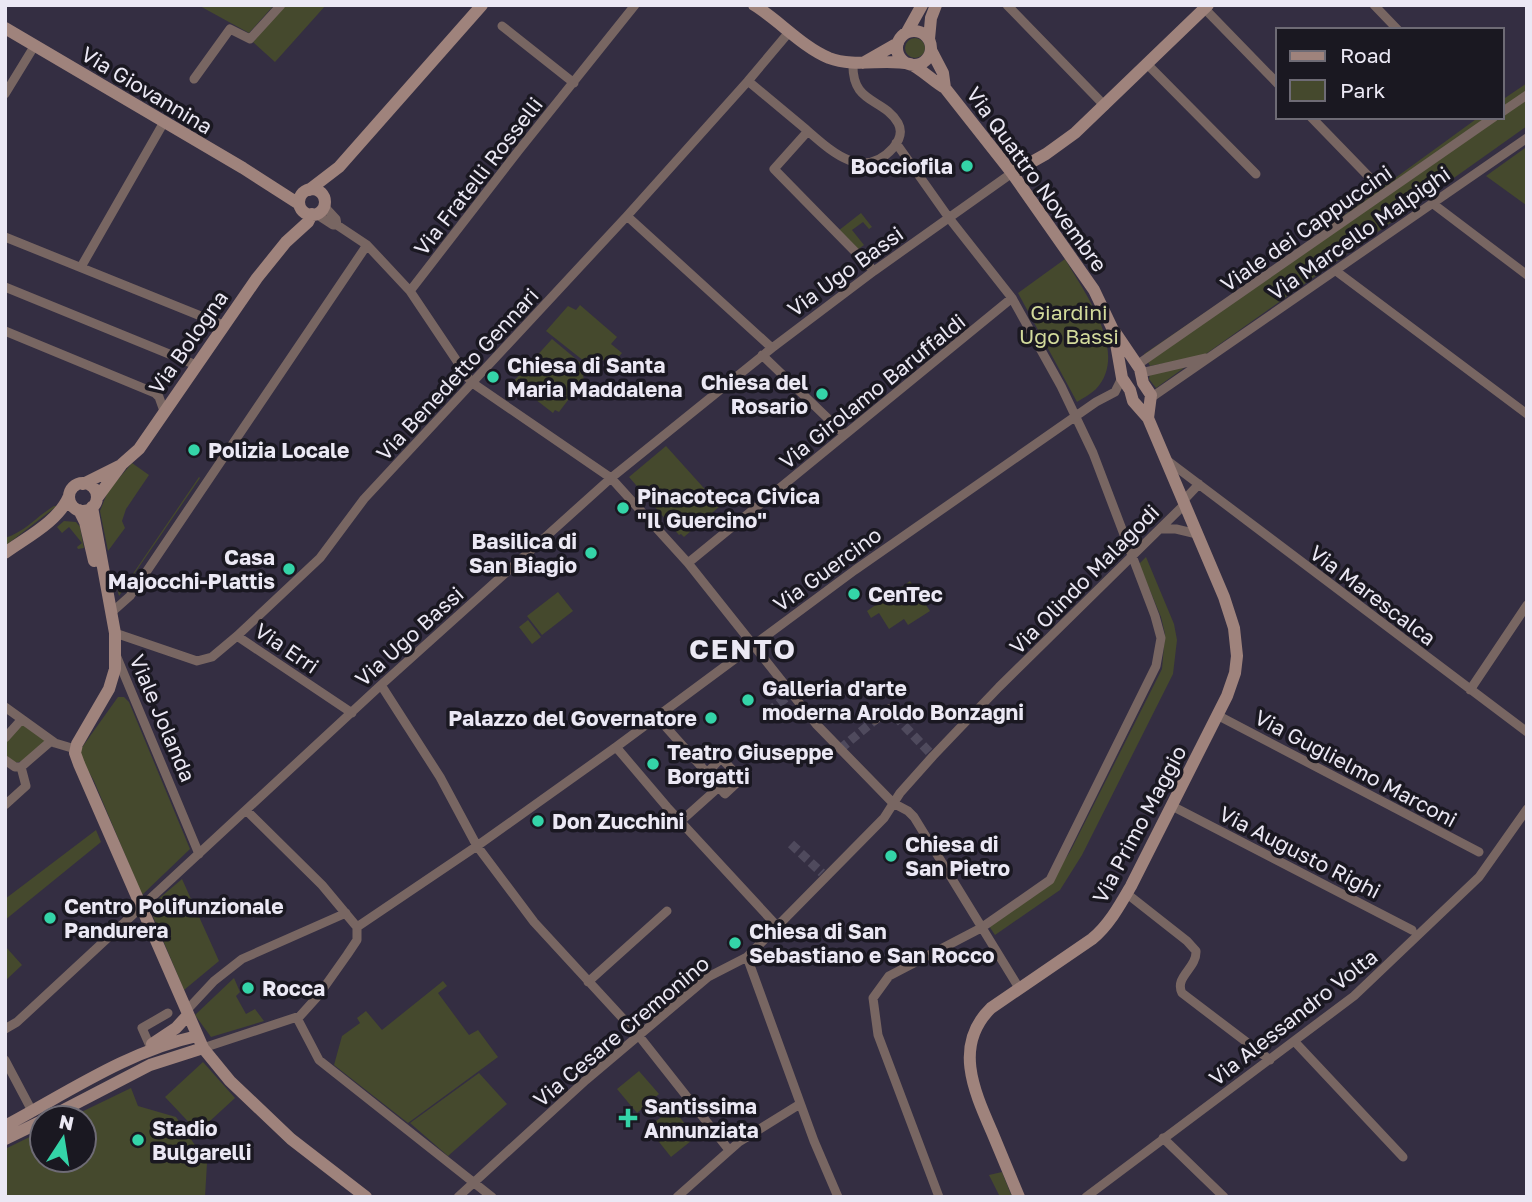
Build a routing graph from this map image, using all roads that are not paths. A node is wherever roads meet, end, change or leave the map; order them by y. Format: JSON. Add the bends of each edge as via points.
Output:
{"nodes":[{"id":1,"x":281,"y":5,"type":"edge"},
{"id":2,"x":482,"y":5,"type":"edge"},
{"id":3,"x":635,"y":5,"type":"edge"},
{"id":4,"x":754,"y":5,"type":"edge"},
{"id":5,"x":922,"y":5,"type":"edge"},
{"id":6,"x":936,"y":5,"type":"edge"},
{"id":7,"x":1007,"y":5,"type":"edge"},
{"id":8,"x":1374,"y":5,"type":"edge"},
{"id":9,"x":1205,"y":6,"type":"edge"},
{"id":10,"x":502,"y":26,"type":"dead end"},
{"id":11,"x":5,"y":28,"type":"edge"},
{"id":12,"x":1396,"y":28,"type":"edge"},
{"id":13,"x":790,"y":31,"type":"junction"},
{"id":14,"x":907,"y":32,"type":"junction"},
{"id":15,"x":898,"y":43,"type":"junction"},
{"id":16,"x":35,"y":45,"type":"junction"},
{"id":17,"x":930,"y":45,"type":"junction"},
{"id":18,"x":858,"y":63,"type":"junction"},
{"id":19,"x":912,"y":64,"type":"junction"},
{"id":20,"x":1148,"y":65,"type":"junction"},
{"id":21,"x":194,"y":79,"type":"dead end"},
{"id":22,"x":748,"y":82,"type":"junction"},
{"id":23,"x":1276,"y":82,"type":"edge"},
{"id":24,"x":574,"y":83,"type":"junction"},
{"id":25,"x":946,"y":88,"type":"junction"},
{"id":26,"x":5,"y":94,"type":"edge"},
{"id":27,"x":1527,"y":95,"type":"edge"},
{"id":28,"x":1105,"y":106,"type":"junction"},
{"id":29,"x":1504,"y":111,"type":"edge"},
{"id":30,"x":1313,"y":119,"type":"edge"},
{"id":31,"x":1491,"y":119,"type":"edge"},
{"id":32,"x":164,"y":122,"type":"junction"},
{"id":33,"x":808,"y":131,"type":"junction"},
{"id":34,"x":1527,"y":138,"type":"edge"},
{"id":35,"x":896,"y":143,"type":"junction"},
{"id":36,"x":1012,"y":173,"type":"junction"},
{"id":37,"x":1256,"y":174,"type":"dead end"},
{"id":38,"x":1375,"y":183,"type":"dead end"},
{"id":39,"x":311,"y":203,"type":"junction"},
{"id":40,"x":1432,"y":203,"type":"junction"},
{"id":41,"x":627,"y":216,"type":"junction"},
{"id":42,"x":949,"y":218,"type":"junction"},
{"id":43,"x":5,"y":237,"type":"edge"},
{"id":44,"x":367,"y":245,"type":"junction"},
{"id":45,"x":81,"y":267,"type":"junction"},
{"id":46,"x":874,"y":271,"type":"junction"},
{"id":47,"x":1336,"y":271,"type":"junction"},
{"id":48,"x":1527,"y":275,"type":"edge"},
{"id":49,"x":5,"y":287,"type":"edge"},
{"id":50,"x":410,"y":291,"type":"junction"},
{"id":51,"x":1012,"y":298,"type":"junction"},
{"id":52,"x":223,"y":325,"type":"junction"},
{"id":53,"x":5,"y":331,"type":"edge"},
{"id":54,"x":1114,"y":332,"type":"junction"},
{"id":55,"x":772,"y":348,"type":"junction"},
{"id":56,"x":762,"y":355,"type":"junction"},
{"id":57,"x":1211,"y":357,"type":"junction"},
{"id":58,"x":196,"y":365,"type":"junction"},
{"id":59,"x":1139,"y":369,"type":"junction"},
{"id":60,"x":1122,"y":374,"type":"junction"},
{"id":61,"x":471,"y":382,"type":"junction"},
{"id":62,"x":1115,"y":392,"type":"junction"},
{"id":63,"x":1144,"y":402,"type":"junction"},
{"id":64,"x":164,"y":411,"type":"junction"},
{"id":65,"x":1527,"y":414,"type":"edge"},
{"id":66,"x":1077,"y":417,"type":"junction"},
{"id":67,"x":844,"y":434,"type":"junction"},
{"id":68,"x":1167,"y":460,"type":"junction"},
{"id":69,"x":122,"y":464,"type":"junction"},
{"id":70,"x":611,"y":478,"type":"junction"},
{"id":71,"x":82,"y":484,"type":"junction"},
{"id":72,"x":1199,"y":484,"type":"junction"},
{"id":73,"x":69,"y":496,"type":"junction"},
{"id":74,"x":1184,"y":502,"type":"junction"},
{"id":75,"x":86,"y":506,"type":"junction"},
{"id":76,"x":52,"y":519,"type":"junction"},
{"id":77,"x":1160,"y":529,"type":"junction"},
{"id":78,"x":1197,"y":534,"type":"junction"},
{"id":79,"x":5,"y":553,"type":"edge"},
{"id":80,"x":1132,"y":556,"type":"junction"},
{"id":81,"x":688,"y":564,"type":"junction"},
{"id":82,"x":1525,"y":611,"type":"edge"},
{"id":83,"x":112,"y":612,"type":"junction"},
{"id":84,"x":116,"y":633,"type":"junction"},
{"id":85,"x":237,"y":636,"type":"junction"},
{"id":86,"x":753,"y":644,"type":"junction"},
{"id":87,"x":115,"y":653,"type":"junction"},
{"id":88,"x":381,"y":685,"type":"junction"},
{"id":89,"x":1470,"y":690,"type":"junction"},
{"id":90,"x":5,"y":707,"type":"edge"},
{"id":91,"x":352,"y":713,"type":"junction"},
{"id":92,"x":1217,"y":715,"type":"junction"},
{"id":93,"x":895,"y":716,"type":"dead end"},
{"id":94,"x":657,"y":717,"type":"junction"},
{"id":95,"x":22,"y":719,"type":"junction"},
{"id":96,"x":875,"y":720,"type":"tunnel mouth"},
{"id":97,"x":1527,"y":732,"type":"edge"},
{"id":98,"x":5,"y":738,"type":"edge"},
{"id":99,"x":51,"y":741,"type":"junction"},
{"id":100,"x":616,"y":747,"type":"junction"},
{"id":101,"x":75,"y":749,"type":"junction"},
{"id":102,"x":6,"y":763,"type":"edge"},
{"id":103,"x":21,"y":767,"type":"junction"},
{"id":104,"x":707,"y":773,"type":"junction"},
{"id":105,"x":719,"y":787,"type":"junction"},
{"id":106,"x":893,"y":803,"type":"junction"},
{"id":107,"x":5,"y":805,"type":"edge"},
{"id":108,"x":1172,"y":806,"type":"junction"},
{"id":109,"x":1527,"y":809,"type":"edge"},
{"id":110,"x":247,"y":811,"type":"junction"},
{"id":111,"x":681,"y":821,"type":"junction"},
{"id":112,"x":477,"y":846,"type":"junction"},
{"id":113,"x":1479,"y":852,"type":"dead end"},
{"id":114,"x":199,"y":854,"type":"junction"},
{"id":115,"x":1126,"y":894,"type":"junction"},
{"id":116,"x":140,"y":907,"type":"junction"},
{"id":117,"x":667,"y":911,"type":"dead end"},
{"id":118,"x":346,"y":913,"type":"junction"},
{"id":119,"x":777,"y":926,"type":"junction"},
{"id":120,"x":357,"y":927,"type":"junction"},
{"id":121,"x":981,"y":928,"type":"junction"},
{"id":122,"x":1412,"y":930,"type":"dead end"},
{"id":123,"x":747,"y":957,"type":"junction"},
{"id":124,"x":588,"y":982,"type":"junction"},
{"id":125,"x":1019,"y":988,"type":"junction"},
{"id":126,"x":168,"y":1013,"type":"dead end"},
{"id":127,"x":187,"y":1014,"type":"junction"},
{"id":128,"x":297,"y":1018,"type":"junction"},
{"id":129,"x":5,"y":1029,"type":"edge"},
{"id":130,"x":639,"y":1036,"type":"junction"},
{"id":131,"x":200,"y":1042,"type":"junction"},
{"id":132,"x":1295,"y":1042,"type":"junction"},
{"id":133,"x":150,"y":1046,"type":"junction"},
{"id":134,"x":5,"y":1060,"type":"edge"},
{"id":135,"x":1270,"y":1060,"type":"junction"},
{"id":136,"x":127,"y":1061,"type":"junction"},
{"id":137,"x":29,"y":1104,"type":"edge"},
{"id":138,"x":46,"y":1104,"type":"edge"},
{"id":139,"x":75,"y":1104,"type":"edge"},
{"id":140,"x":800,"y":1104,"type":"junction"},
{"id":141,"x":28,"y":1114,"type":"edge"},
{"id":142,"x":5,"y":1125,"type":"edge"},
{"id":143,"x":544,"y":1126,"type":"dead end"},
{"id":144,"x":28,"y":1128,"type":"edge"},
{"id":145,"x":5,"y":1139,"type":"edge"},
{"id":146,"x":1163,"y":1139,"type":"junction"},
{"id":147,"x":729,"y":1150,"type":"junction"},
{"id":148,"x":1403,"y":1157,"type":"dead end"},
{"id":149,"x":474,"y":1183,"type":"junction"},
{"id":150,"x":364,"y":1196,"type":"edge"},
{"id":151,"x":458,"y":1197,"type":"edge"},
{"id":152,"x":492,"y":1197,"type":"edge"},
{"id":153,"x":677,"y":1197,"type":"edge"},
{"id":154,"x":838,"y":1197,"type":"edge"},
{"id":155,"x":939,"y":1197,"type":"edge"},
{"id":156,"x":1019,"y":1197,"type":"edge"},
{"id":157,"x":1086,"y":1197,"type":"edge"},
{"id":158,"x":1224,"y":1197,"type":"edge"}],
"edges":[{"from":1,"to":21,"type":"street","via":[[250,39],[230,29]]},
{"from":2,"to":39,"type":"main road"},
{"from":3,"to":24,"type":"street","name":"Via Fratelli Rosselli"},
{"from":4,"to":13,"type":"main road"},
{"from":5,"to":14,"type":"main road"},
{"from":6,"to":17,"type":"main road"},
{"from":7,"to":28,"type":"street"},
{"from":8,"to":12,"type":"street"},
{"from":9,"to":20,"type":"main road"},
{"from":9,"to":23,"type":"street"},
{"from":10,"to":24,"type":"street"},
{"from":11,"to":16,"type":"main road","name":"Via Giovannina"},
{"from":13,"to":18,"type":"main road","via":[[826,56]]},
{"from":13,"to":22,"type":"street","name":"Via Benedetto Gennari"},
{"from":14,"to":15,"type":"main road"},
{"from":14,"to":17,"type":"main road","via":[[922,32]]},
{"from":15,"to":18,"type":"main road"},
{"from":15,"to":19,"type":"main road","name":"Via Quattro Novembre","via":[[900,56]]},
{"from":16,"to":26,"type":"street"},
{"from":16,"to":32,"type":"main road","name":"Via Giovannina"},
{"from":17,"to":19,"type":"main road","via":[[926,60]]},
{"from":17,"to":25,"type":"main road","name":"Via Quattro Novembre"},
{"from":18,"to":19,"type":"main road"},
{"from":18,"to":35,"type":"street","via":[[853,77],[857,87],[897,122],[900,135]]},
{"from":19,"to":25,"type":"main road","name":"Via Quattro Novembre"},
{"from":20,"to":28,"type":"main road"},
{"from":20,"to":37,"type":"street"},
{"from":22,"to":33,"type":"street"},
{"from":22,"to":41,"type":"street","name":"Via Benedetto Gennari"},
{"from":24,"to":50,"type":"street","name":"Via Fratelli Rosselli"},
{"from":25,"to":36,"type":"main road","name":"Via Quattro Novembre"},
{"from":27,"to":29,"type":"street"},
{"from":28,"to":36,"type":"main road","via":[[1066,141]]},
{"from":30,"to":38,"type":"street"},
{"from":31,"to":59,"type":"street","name":"Viale dei Cappuccini"},
{"from":32,"to":39,"type":"main road","name":"Via Giovannina","via":[[270,185]]},
{"from":32,"to":45,"type":"street"},
{"from":33,"to":35,"type":"street","via":[[835,154],[854,162],[879,159]]},
{"from":33,"to":46,"type":"street","via":[[774,169]]},
{"from":34,"to":40,"type":"street","name":"Via Marcello Malpighi"},
{"from":35,"to":42,"type":"street"},
{"from":36,"to":42,"type":"street","name":"Via Ugo Bassi"},
{"from":36,"to":54,"type":"main road","name":"Via Quattro Novembre","via":[[1094,290]]},
{"from":39,"to":44,"type":"street","via":[[333,225]]},
{"from":39,"to":52,"type":"main road","name":"Via Bologna","via":[[308,222],[286,242]]},
{"from":40,"to":47,"type":"street","name":"Via Marcello Malpighi"},
{"from":40,"to":48,"type":"street"},
{"from":41,"to":55,"type":"street"},
{"from":41,"to":61,"type":"street","name":"Via Benedetto Gennari"},
{"from":42,"to":46,"type":"street","name":"Via Ugo Bassi"},
{"from":42,"to":51,"type":"street"},
{"from":43,"to":45,"type":"street"},
{"from":44,"to":50,"type":"street"},
{"from":44,"to":83,"type":"street","via":[[130,596]]},
{"from":45,"to":52,"type":"street"},
{"from":46,"to":55,"type":"street","name":"Via Ugo Bassi"},
{"from":47,"to":57,"type":"street","name":"Via Marcello Malpighi"},
{"from":47,"to":65,"type":"street"},
{"from":49,"to":58,"type":"street"},
{"from":50,"to":61,"type":"street"},
{"from":51,"to":66,"type":"street"},
{"from":51,"to":67,"type":"street","name":"Via Girolamo Baruffaldi"},
{"from":52,"to":58,"type":"main road","name":"Via Bologna"},
{"from":53,"to":64,"type":"street","via":[[157,394]]},
{"from":54,"to":59,"type":"main road","name":"Via Quattro Novembre"},
{"from":54,"to":60,"type":"main road","name":"Via Quattro Novembre"},
{"from":55,"to":56,"type":"street","name":"Via Ugo Bassi"},
{"from":56,"to":67,"type":"street"},
{"from":56,"to":70,"type":"street","name":"Via Ugo Bassi"},
{"from":57,"to":59,"type":"street","name":"Via Marcello Malpighi"},
{"from":57,"to":63,"type":"street","name":"Via Marcello Malpighi"},
{"from":58,"to":64,"type":"main road","name":"Via Bologna"},
{"from":59,"to":60,"type":"main road","via":[[1127,365]]},
{"from":59,"to":63,"type":"main road","name":"Via Quattro Novembre"},
{"from":60,"to":62,"type":"street"},
{"from":60,"to":63,"type":"main road","name":"Via Quattro Novembre","via":[[1130,390]]},
{"from":61,"to":70,"type":"street"},
{"from":61,"to":85,"type":"street","name":"Via Benedetto Gennari","via":[[364,499],[320,558]]},
{"from":62,"to":63,"type":"street"},
{"from":62,"to":66,"type":"street","name":"Via Guercino"},
{"from":63,"to":68,"type":"main road","name":"Via Primo Maggio"},
{"from":64,"to":69,"type":"main road","name":"Via Bologna","via":[[139,449]]},
{"from":66,"to":80,"type":"street"},
{"from":66,"to":86,"type":"street","name":"Via Guercino"},
{"from":67,"to":81,"type":"street","name":"Via Girolamo Baruffaldi"},
{"from":68,"to":72,"type":"street","name":"Via Marescalca"},
{"from":68,"to":74,"type":"main road","name":"Via Primo Maggio"},
{"from":69,"to":71,"type":"main road","name":"Via Bologna"},
{"from":69,"to":75,"type":"main road","name":"Via Bologna"},
{"from":70,"to":81,"type":"street"},
{"from":70,"to":88,"type":"street","name":"Via Ugo Bassi"},
{"from":71,"to":73,"type":"main road","name":"Via Bologna"},
{"from":71,"to":75,"type":"main road","via":[[93,488]]},
{"from":72,"to":74,"type":"street"},
{"from":72,"to":89,"type":"street","name":"Via Marescalca"},
{"from":73,"to":75,"type":"main road","via":[[71,504]]},
{"from":73,"to":76,"type":"main road","name":"Via Bologna"},
{"from":74,"to":77,"type":"street","name":"Via Olindo Malagodi"},
{"from":74,"to":78,"type":"main road","name":"Via Primo Maggio"},
{"from":75,"to":76,"type":"main road","name":"Via Bologna"},
{"from":75,"to":83,"type":"main road"},
{"from":75,"to":87,"type":"main road"},
{"from":76,"to":79,"type":"main road","name":"Via Bologna"},
{"from":77,"to":78,"type":"street"},
{"from":77,"to":80,"type":"street","name":"Via Olindo Malagodi"},
{"from":78,"to":92,"type":"main road","name":"Via Primo Maggio","via":[[1236,638],[1235,673]]},
{"from":80,"to":106,"type":"street","name":"Via Olindo Malagodi","via":[[999,687]]},
{"from":80,"to":121,"type":"street","via":[[1161,638],[1156,666],[1050,880]]},
{"from":81,"to":86,"type":"street"},
{"from":82,"to":89,"type":"street"},
{"from":83,"to":84,"type":"main road"},
{"from":84,"to":85,"type":"street","name":"Via Benedetto Gennari","via":[[198,662],[212,657]]},
{"from":84,"to":87,"type":"main road"},
{"from":85,"to":91,"type":"street","name":"Via Erri"},
{"from":86,"to":94,"type":"street","name":"Via Guercino"},
{"from":86,"to":106,"type":"street","via":[[789,694]]},
{"from":87,"to":101,"type":"main road","name":"Viale Jolanda","via":[[112,683]]},
{"from":87,"to":114,"type":"street","name":"Viale Jolanda"},
{"from":88,"to":91,"type":"street","name":"Via Ugo Bassi"},
{"from":88,"to":112,"type":"street","via":[[440,777]]},
{"from":89,"to":97,"type":"street","name":"Via Marescalca"},
{"from":90,"to":95,"type":"street"},
{"from":91,"to":110,"type":"street","name":"Via Ugo Bassi"},
{"from":92,"to":108,"type":"main road","name":"Via Primo Maggio"},
{"from":92,"to":113,"type":"street","name":"Via Guglielmo Marconi"},
{"from":93,"to":96,"type":"street","via":[[889,709]]},
{"from":94,"to":100,"type":"street","name":"Via Guercino"},
{"from":94,"to":104,"type":"street"},
{"from":95,"to":98,"type":"street"},
{"from":95,"to":99,"type":"street"},
{"from":99,"to":101,"type":"street"},
{"from":99,"to":103,"type":"street"},
{"from":100,"to":111,"type":"street"},
{"from":100,"to":112,"type":"street","name":"Via Guercino"},
{"from":101,"to":116,"type":"main road"},
{"from":102,"to":103,"type":"street"},
{"from":103,"to":107,"type":"street","via":[[26,786]]},
{"from":104,"to":105,"type":"street"},
{"from":104,"to":105,"type":"street","via":[[721,758],[741,779],[724,794]]},
{"from":105,"to":111,"type":"street"},
{"from":106,"to":119,"type":"street","name":"Via Cesare Cremonino","via":[[884,818]]},
{"from":106,"to":121,"type":"street","via":[[914,817]]},
{"from":108,"to":115,"type":"main road","name":"Via Primo Maggio"},
{"from":108,"to":122,"type":"street","name":"Via Augusto Righi"},
{"from":109,"to":132,"type":"street","name":"Via Alessandro Volta","via":[[1469,887],[1354,996]]},
{"from":110,"to":114,"type":"street","name":"Via Ugo Bassi"},
{"from":110,"to":118,"type":"street"},
{"from":111,"to":119,"type":"street"},
{"from":112,"to":120,"type":"street","name":"Via Guercino"},
{"from":112,"to":124,"type":"street","via":[[534,922]]},
{"from":114,"to":116,"type":"street","name":"Via Ugo Bassi"},
{"from":115,"to":125,"type":"main road","name":"Via Primo Maggio","via":[[1099,933]]},
{"from":115,"to":135,"type":"street","via":[[1196,951],[1195,961],[1180,982],[1182,993]]},
{"from":116,"to":127,"type":"main road"},
{"from":116,"to":129,"type":"street","name":"Via Ugo Bassi"},
{"from":117,"to":124,"type":"street"},
{"from":118,"to":120,"type":"street"},
{"from":118,"to":127,"type":"street","via":[[242,959],[214,981]]},
{"from":119,"to":123,"type":"street","name":"Via Cesare Cremonino"},
{"from":120,"to":128,"type":"street","via":[[357,940]]},
{"from":121,"to":125,"type":"street"},
{"from":121,"to":155,"type":"street","via":[[888,976],[873,998],[878,1035]]},
{"from":123,"to":130,"type":"street","name":"Via Cesare Cremonino","via":[[715,972]]},
{"from":123,"to":140,"type":"street"},
{"from":124,"to":130,"type":"street"},
{"from":125,"to":156,"type":"main road","name":"Via Primo Maggio","via":[[980,1020],[968,1062],[978,1101]]},
{"from":126,"to":133,"type":"street","via":[[142,1028]]},
{"from":127,"to":131,"type":"main road"},
{"from":127,"to":133,"type":"main road"},
{"from":128,"to":131,"type":"street"},
{"from":128,"to":149,"type":"street","via":[[319,1060]]},
{"from":130,"to":147,"type":"street"},
{"from":130,"to":149,"type":"street","name":"Via Cesare Cremonino"},
{"from":131,"to":136,"type":"main road","via":[[160,1046]]},
{"from":131,"to":139,"type":"main road"},
{"from":131,"to":150,"type":"main road","via":[[230,1081],[291,1139]]},
{"from":132,"to":135,"type":"street","name":"Via Alessandro Volta"},
{"from":132,"to":148,"type":"street"},
{"from":133,"to":136,"type":"main road"},
{"from":134,"to":137,"type":"street"},
{"from":135,"to":146,"type":"street","name":"Via Alessandro Volta"},
{"from":136,"to":138,"type":"main road"},
{"from":140,"to":147,"type":"street"},
{"from":140,"to":154,"type":"street"},
{"from":141,"to":142,"type":"main road"},
{"from":143,"to":149,"type":"street"},
{"from":144,"to":145,"type":"main road"},
{"from":146,"to":157,"type":"street","name":"Via Alessandro Volta"},
{"from":146,"to":158,"type":"street"},
{"from":147,"to":153,"type":"street"},
{"from":149,"to":151,"type":"street","name":"Via Cesare Cremonino"},
{"from":149,"to":152,"type":"street"}]}
